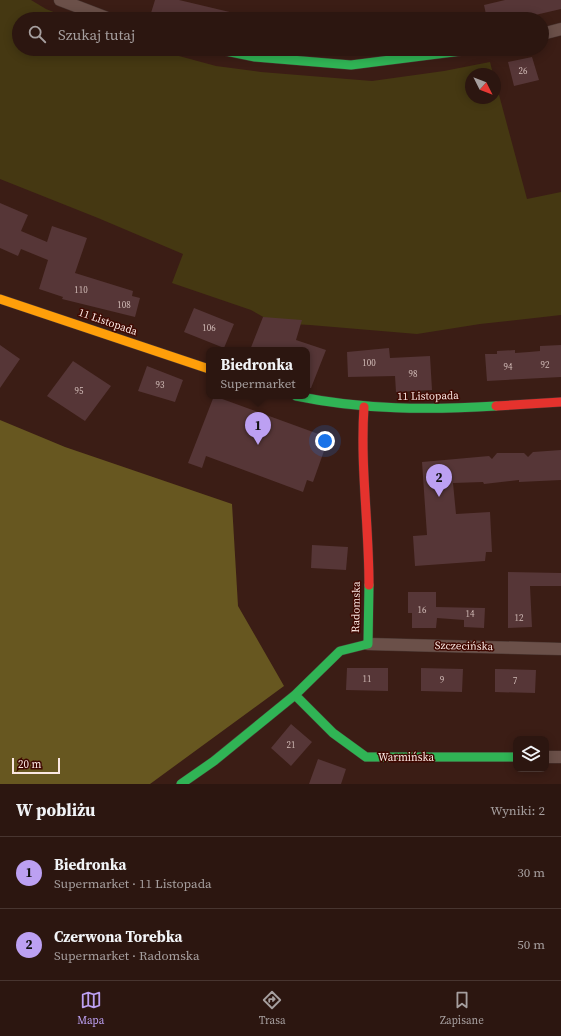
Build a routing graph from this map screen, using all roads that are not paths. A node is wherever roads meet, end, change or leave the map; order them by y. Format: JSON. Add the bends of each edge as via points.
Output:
{"nodes":[{"id":1,"x":60,"y":0,"type":"edge"},
{"id":2,"x":92,"y":12,"type":"edge"},
{"id":3,"x":561,"y":29,"type":"edge"},
{"id":4,"x":549,"y":32,"type":"edge"},
{"id":5,"x":250,"y":56,"type":"edge"},
{"id":6,"x":422,"y":56,"type":"edge"},
{"id":7,"x":0,"y":299,"type":"edge"},
{"id":8,"x":206,"y":368,"type":"edge"},
{"id":9,"x":310,"y":398,"type":"edge"},
{"id":10,"x":561,"y":402,"type":"edge"},
{"id":11,"x":364,"y":407,"type":"junction"},
{"id":12,"x":368,"y":644,"type":"junction"},
{"id":13,"x":561,"y":649,"type":"edge"},
{"id":14,"x":295,"y":695,"type":"junction"},
{"id":15,"x":513,"y":757,"type":"edge"},
{"id":16,"x":549,"y":757,"type":"edge"},
{"id":17,"x":561,"y":757,"type":"edge"},
{"id":18,"x":181,"y":784,"type":"edge"}],
"edges":[{"from":1,"to":2,"type":"street"},
{"from":3,"to":4,"type":"street"},
{"from":5,"to":6,"type":"street","via":[[351,65]]},
{"from":7,"to":8,"type":"street","name":"11 Listopada"},
{"from":9,"to":11,"type":"street","name":"11 Listopada"},
{"from":10,"to":11,"type":"street","name":"11 Listopada","via":[[432,409]]},
{"from":11,"to":12,"type":"street","name":"Radomska","via":[[362,436],[369,552]]},
{"from":12,"to":13,"type":"street","name":"Szczecińska"},
{"from":12,"to":14,"type":"street","name":"Radomska","via":[[340,651]]},
{"from":14,"to":15,"type":"street","name":"Warmińska","via":[[333,733],[366,756]]},
{"from":14,"to":18,"type":"street","name":"Radomska","via":[[214,761]]},
{"from":16,"to":17,"type":"street"}]}
